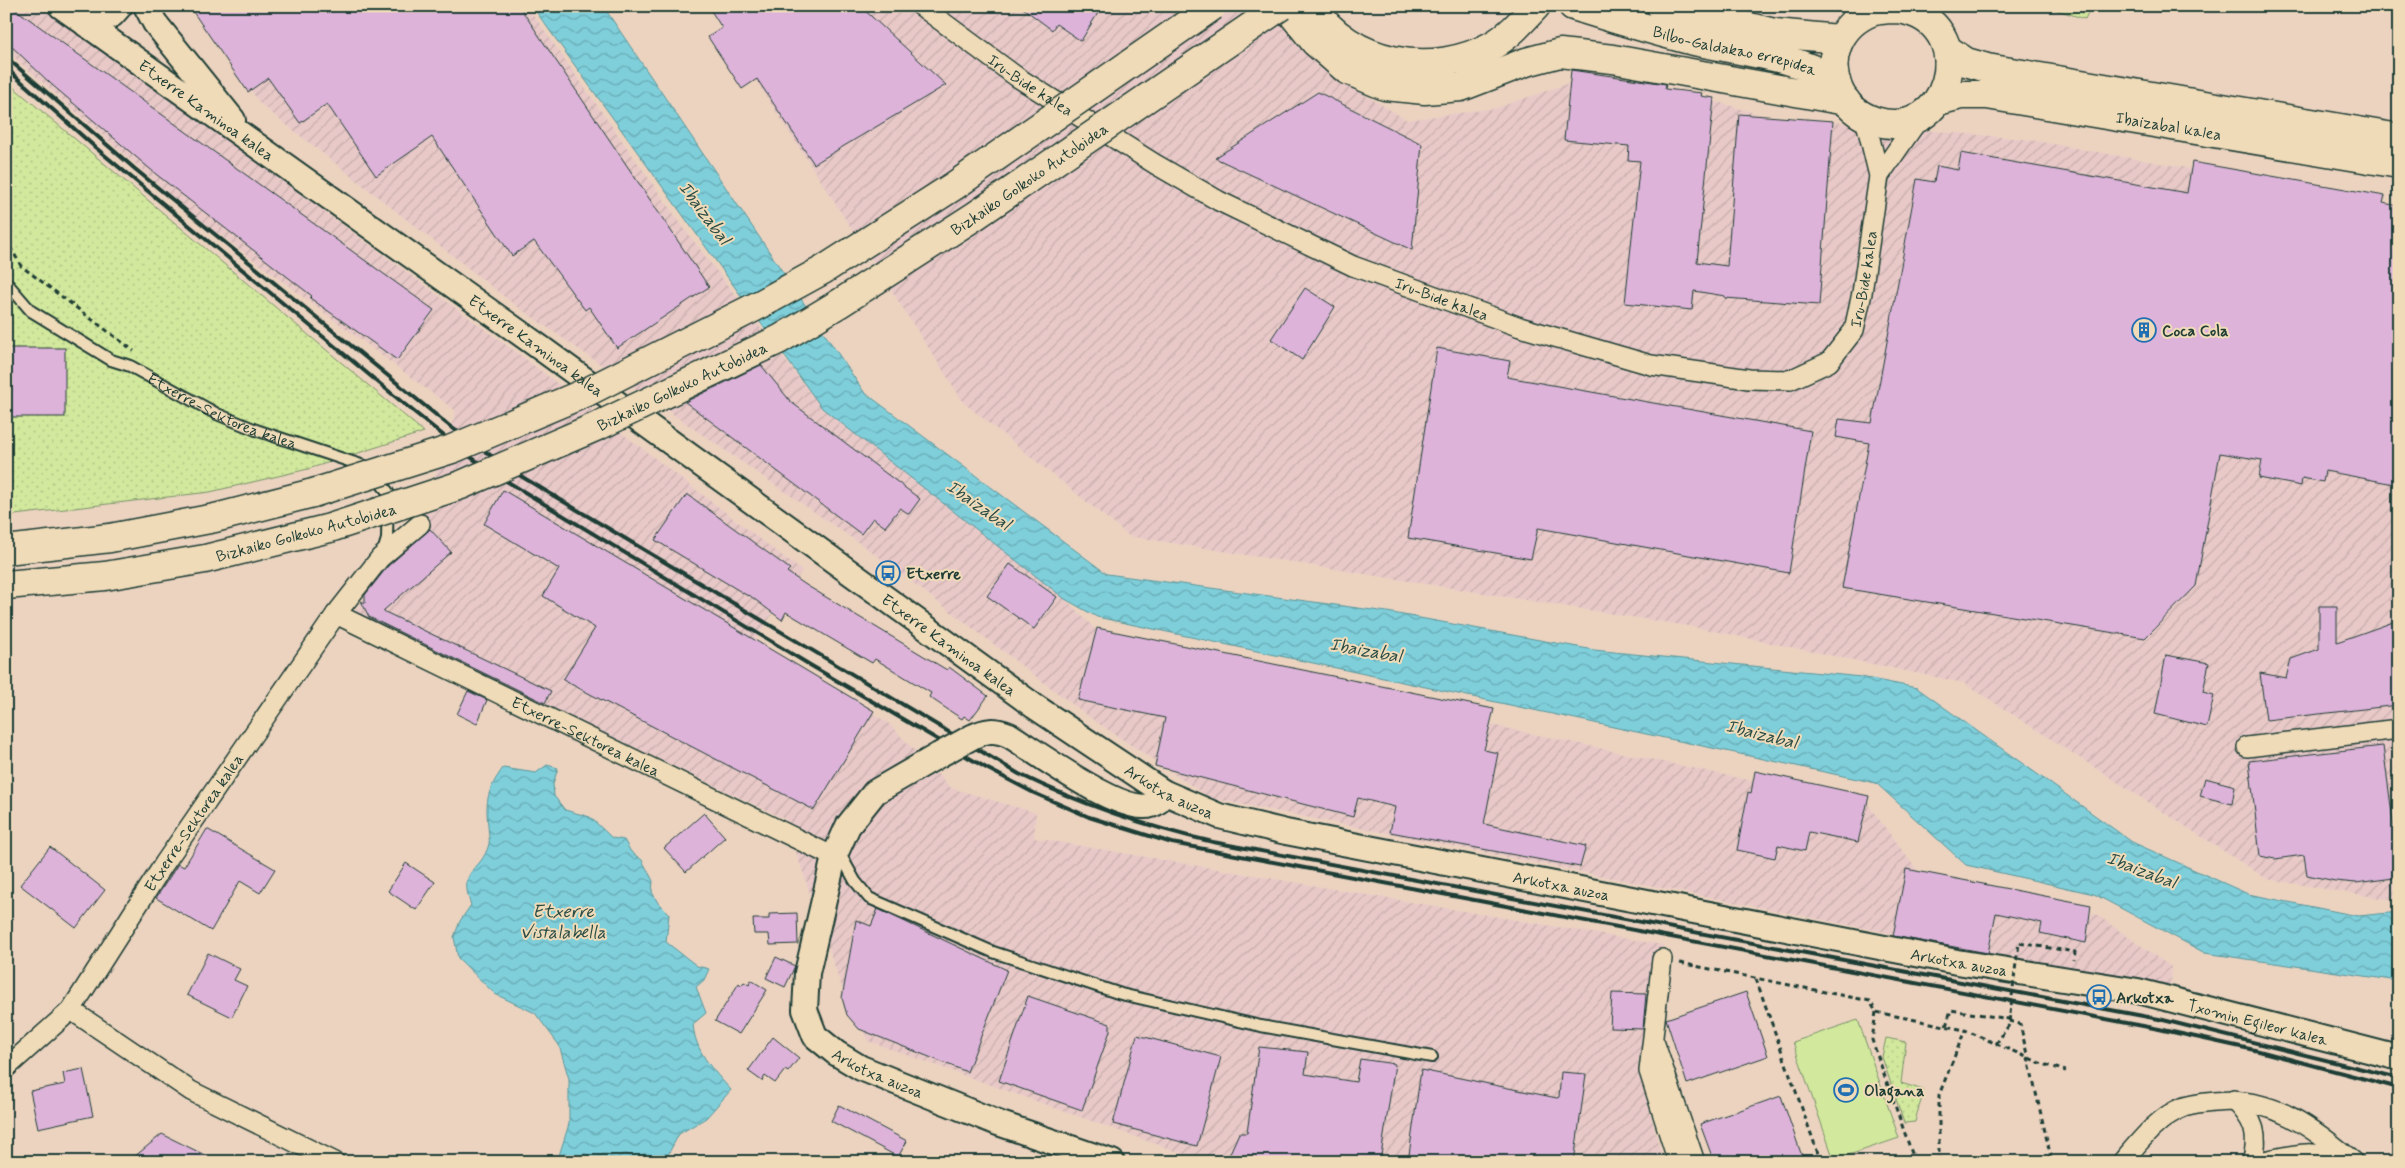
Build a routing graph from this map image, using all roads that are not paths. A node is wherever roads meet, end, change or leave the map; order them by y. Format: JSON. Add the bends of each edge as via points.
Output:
{"nodes":[{"id":1,"x":61,"y":6,"type":"edge"},
{"id":2,"x":120,"y":6,"type":"edge"},
{"id":3,"x":921,"y":6,"type":"edge"},
{"id":4,"x":1213,"y":6,"type":"edge"},
{"id":5,"x":1281,"y":6,"type":"edge"},
{"id":6,"x":1286,"y":6,"type":"edge"},
{"id":7,"x":1536,"y":6,"type":"edge"},
{"id":8,"x":1574,"y":6,"type":"edge"},
{"id":9,"x":1661,"y":6,"type":"edge"},
{"id":10,"x":1892,"y":7,"type":"edge"},
{"id":11,"x":151,"y":14,"type":"edge"},
{"id":12,"x":1317,"y":15,"type":"edge"},
{"id":13,"x":1929,"y":15,"type":"edge"},
{"id":14,"x":87,"y":26,"type":"junction"},
{"id":15,"x":1838,"y":39,"type":"junction"},
{"id":16,"x":1948,"y":50,"type":"junction"},
{"id":17,"x":138,"y":62,"type":"junction"},
{"id":18,"x":1849,"y":100,"type":"junction"},
{"id":19,"x":1929,"y":109,"type":"junction"},
{"id":20,"x":2399,"y":138,"type":"edge"},
{"id":21,"x":251,"y":143,"type":"junction"},
{"id":22,"x":2399,"y":164,"type":"edge"},
{"id":23,"x":1879,"y":176,"type":"junction"},
{"id":24,"x":6,"y":282,"type":"edge"},
{"id":25,"x":215,"y":518,"type":"junction"},
{"id":26,"x":420,"y":524,"type":"dead end"},
{"id":27,"x":6,"y":533,"type":"edge"},
{"id":28,"x":6,"y":550,"type":"edge"},
{"id":29,"x":380,"y":558,"type":"junction"},
{"id":30,"x":8,"y":585,"type":"edge"},
{"id":31,"x":336,"y":614,"type":"junction"},
{"id":32,"x":1034,"y":706,"type":"joint"},
{"id":33,"x":2399,"y":729,"type":"edge"},
{"id":34,"x":2247,"y":747,"type":"dead end"},
{"id":35,"x":1163,"y":792,"type":"junction"},
{"id":36,"x":836,"y":853,"type":"junction"},
{"id":37,"x":1662,"y":959,"type":"road end"},
{"id":38,"x":2117,"y":987,"type":"joint"},
{"id":39,"x":71,"y":1010,"type":"junction"},
{"id":40,"x":1653,"y":1038,"type":"junction"},
{"id":41,"x":1432,"y":1057,"type":"dead end"},
{"id":42,"x":2399,"y":1058,"type":"edge"},
{"id":43,"x":6,"y":1068,"type":"edge"},
{"id":44,"x":2234,"y":1100,"type":"junction"},
{"id":45,"x":335,"y":1162,"type":"edge"},
{"id":46,"x":1112,"y":1162,"type":"edge"},
{"id":47,"x":1678,"y":1162,"type":"edge"},
{"id":48,"x":1695,"y":1162,"type":"edge"},
{"id":49,"x":2122,"y":1162,"type":"edge"},
{"id":50,"x":2252,"y":1162,"type":"edge"},
{"id":51,"x":2260,"y":1162,"type":"edge"},
{"id":52,"x":2348,"y":1162,"type":"edge"},
{"id":53,"x":2354,"y":1162,"type":"edge"}],
"edges":[{"from":1,"to":14,"type":"street","name":"Etxerre Kaminoa kalea"},
{"from":2,"to":14,"type":"street","via":[[112,15]]},
{"from":3,"to":23,"type":"street","name":"Iru-Bide kalea","via":[[1018,77],[1155,164],[1228,205],[1353,266],[1520,327],[1651,365],[1749,379],[1790,380],[1829,362],[1854,330]]},
{"from":4,"to":25,"type":"highway","bridge":true,"via":[[954,186],[823,270],[761,304],[587,392],[461,445],[313,493]]},
{"from":5,"to":30,"type":"highway","name":"Bizkaiko Golkoko Autobidea","bridge":true,"via":[[975,216],[840,304],[780,339],[608,421],[461,485],[330,528],[196,560],[105,576]]},
{"from":6,"to":18,"type":"highway","via":[[1315,42],[1346,70],[1386,86],[1425,90],[1461,87],[1526,62],[1560,53]]},
{"from":7,"to":12,"type":"highway","via":[[1494,44],[1474,53],[1424,64],[1390,60],[1351,45]]},
{"from":8,"to":18,"type":"highway","name":"Bilbo-Galdakao errepidea","via":[[1671,36],[1797,63],[1819,71]]},
{"from":9,"to":15,"type":"highway","name":"Bilbo-Galdakao errepidea","via":[[1775,33]]},
{"from":10,"to":13,"type":"highway"},
{"from":10,"to":15,"type":"highway","via":[[1871,12],[1854,22]]},
{"from":11,"to":17,"type":"street","via":[[155,37],[149,51]]},
{"from":11,"to":21,"type":"street"},
{"from":13,"to":16,"type":"highway"},
{"from":14,"to":17,"type":"street","name":"Etxerre Kaminoa kalea"},
{"from":15,"to":18,"type":"highway","via":[[1834,72]]},
{"from":16,"to":19,"type":"highway","via":[[1950,70],[1946,88]]},
{"from":16,"to":20,"type":"highway","name":"Ibaizabal kalea","via":[[1966,62],[1987,68]]},
{"from":17,"to":21,"type":"street","name":"Etxerre Kaminoa kalea"},
{"from":18,"to":19,"type":"highway","via":[[1883,124],[1902,124]]},
{"from":18,"to":23,"type":"street"},
{"from":19,"to":22,"type":"highway","name":"Ibaizabal kalea","via":[[1961,95],[1987,95]]},
{"from":19,"to":23,"type":"street"},
{"from":21,"to":32,"type":"street","name":"Etxerre Kaminoa kalea","via":[[538,346]]},
{"from":24,"to":29,"type":"lane","name":"Etxerre-Sektorea kalea","via":[[32,311],[111,360],[130,366],[217,414],[367,467],[388,492],[387,539]]},
{"from":25,"to":27,"type":"highway"},
{"from":25,"to":28,"type":"highway","via":[[110,538]]},
{"from":26,"to":29,"type":"street","name":"Etxerre-Sektorea kalea"},
{"from":29,"to":31,"type":"street","name":"Etxerre-Sektorea kalea"},
{"from":31,"to":36,"type":"street","name":"Etxerre-Sektorea kalea"},
{"from":31,"to":39,"type":"street","name":"Etxerre-Sektorea kalea","via":[[164,864]]},
{"from":32,"to":35,"type":"street","name":"Arkotxa auzoa"},
{"from":33,"to":34,"type":"street"},
{"from":35,"to":36,"type":"street","bridge":true,"via":[[1157,802],[1149,805],[1124,803],[1085,784],[1010,735],[985,730],[875,792],[848,826]]},
{"from":35,"to":38,"type":"street","name":"Arkotxa auzoa","via":[[1219,816],[1286,832],[1957,962]]},
{"from":36,"to":41,"type":"lane","via":[[869,898],[993,952],[1121,994],[1261,1026]]},
{"from":36,"to":46,"type":"street","name":"Arkotxa auzoa","via":[[807,974],[805,1010],[815,1036],[861,1068],[998,1123]]},
{"from":37,"to":40,"type":"street"},
{"from":38,"to":42,"type":"street","name":"Txomin Egileor kalea"},
{"from":39,"to":43,"type":"street","name":"Etxerre-Sektorea kalea"},
{"from":39,"to":45,"type":"street","via":[[191,1091]]},
{"from":40,"to":47,"type":"street","via":[[1649,1071]]},
{"from":40,"to":48,"type":"street"},
{"from":44,"to":49,"type":"street","via":[[2184,1107],[2144,1136]]},
{"from":44,"to":50,"type":"street","via":[[2246,1112],[2252,1126],[2257,1145]]},
{"from":44,"to":53,"type":"street","via":[[2260,1104],[2286,1114],[2312,1128]]},
{"from":51,"to":52,"type":"street","via":[[2301,1153],[2325,1154]]}]}
